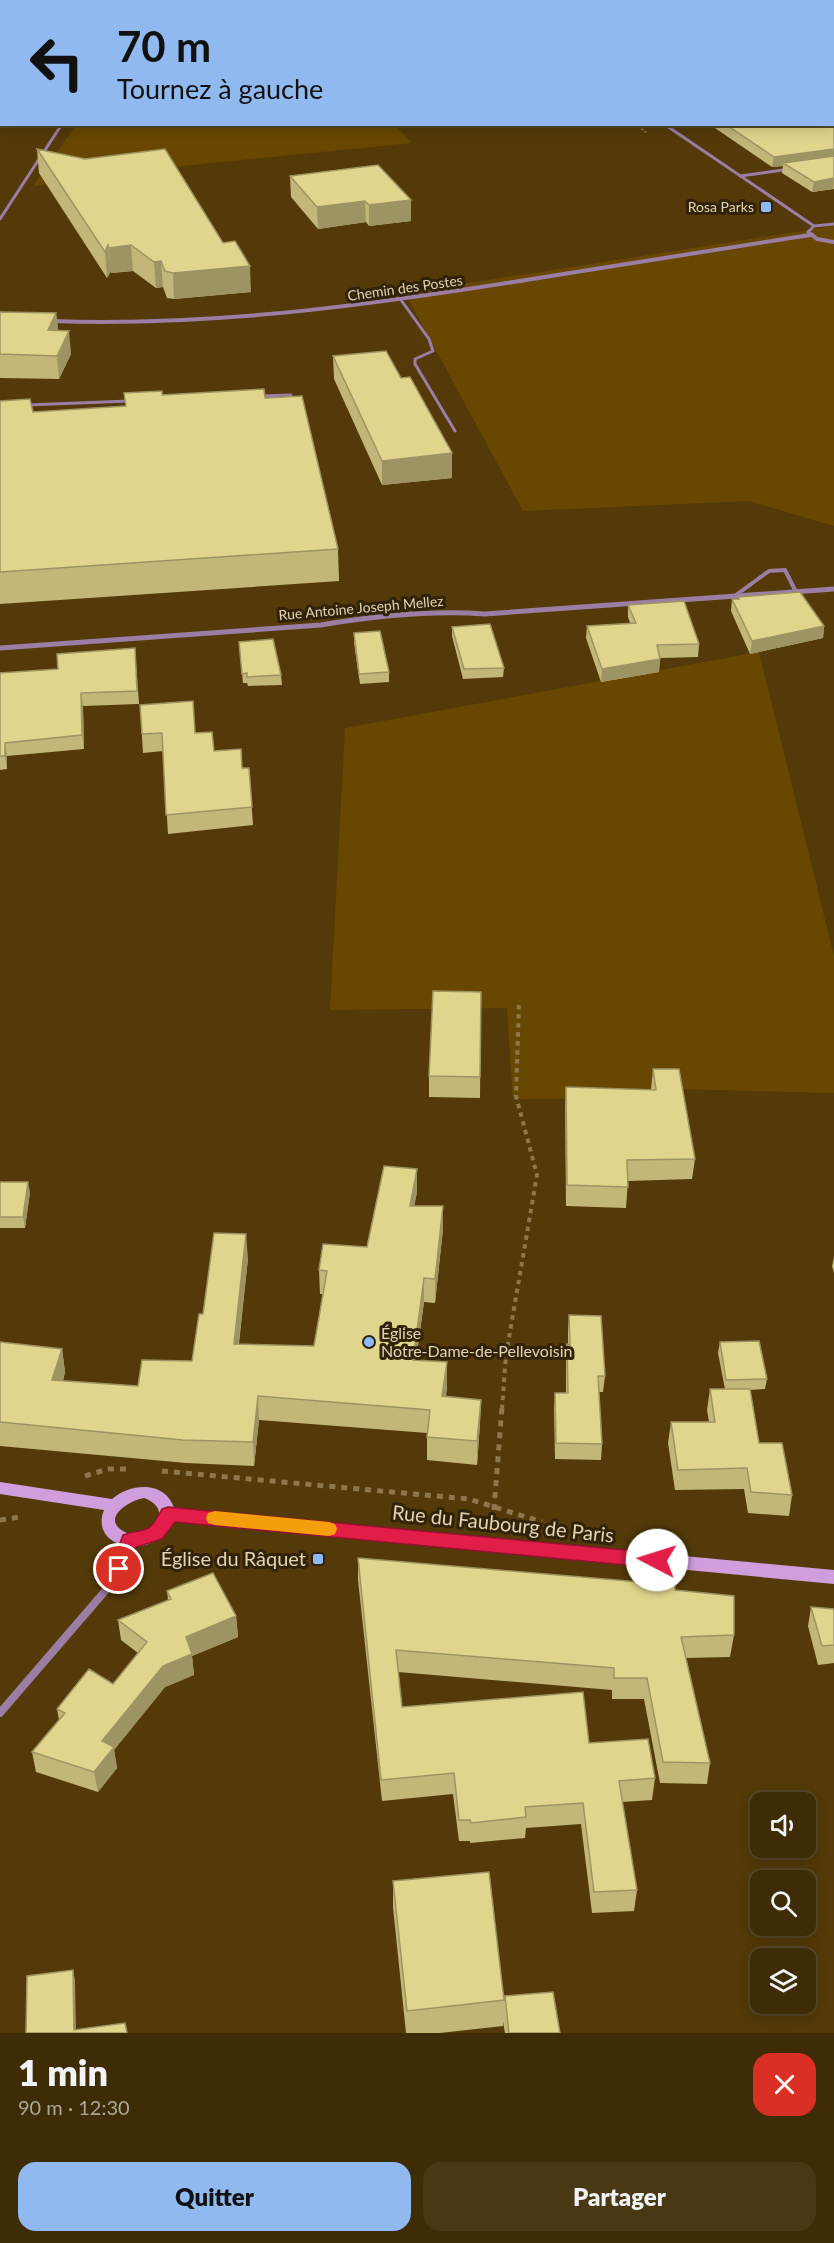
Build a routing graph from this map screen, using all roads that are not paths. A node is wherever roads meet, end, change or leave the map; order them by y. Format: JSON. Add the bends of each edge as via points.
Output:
{"nodes":[{"id":1,"x":61,"y":126,"type":"edge"},
{"id":2,"x":667,"y":126,"type":"edge"},
{"id":3,"x":799,"y":167,"type":"edge"},
{"id":4,"x":740,"y":176,"type":"junction"},
{"id":5,"x":0,"y":219,"type":"edge"},
{"id":6,"x":834,"y":224,"type":"edge"},
{"id":7,"x":814,"y":226,"type":"junction"},
{"id":8,"x":810,"y":235,"type":"junction"},
{"id":9,"x":834,"y":243,"type":"edge"},
{"id":10,"x":401,"y":300,"type":"junction"},
{"id":11,"x":47,"y":321,"type":"edge"},
{"id":12,"x":291,"y":395,"type":"edge"},
{"id":13,"x":256,"y":396,"type":"edge"},
{"id":14,"x":140,"y":401,"type":"edge"},
{"id":15,"x":23,"y":405,"type":"edge"},
{"id":16,"x":455,"y":431,"type":"dead end"},
{"id":17,"x":834,"y":589,"type":"edge"},
{"id":18,"x":796,"y":592,"type":"junction"},
{"id":19,"x":735,"y":597,"type":"junction"},
{"id":20,"x":0,"y":648,"type":"edge"},
{"id":21,"x":0,"y":1488,"type":"edge"},
{"id":22,"x":113,"y":1505,"type":"junction"},
{"id":23,"x":168,"y":1514,"type":"junction"},
{"id":24,"x":129,"y":1540,"type":"junction"},
{"id":25,"x":834,"y":1577,"type":"edge"},
{"id":26,"x":0,"y":1713,"type":"edge"}],
"edges":[{"from":1,"to":5,"type":"street"},
{"from":2,"to":4,"type":"street"},
{"from":3,"to":4,"type":"street"},
{"from":4,"to":7,"type":"street"},
{"from":6,"to":7,"type":"street"},
{"from":7,"to":8,"type":"street","via":[[808,231]]},
{"from":8,"to":9,"type":"street"},
{"from":8,"to":10,"type":"street","name":"Chemin des Postes"},
{"from":10,"to":11,"type":"street","name":"Chemin des Postes","via":[[210,322]]},
{"from":10,"to":16,"type":"lane","via":[[433,351],[415,359],[415,363]]},
{"from":12,"to":13,"type":"lane"},
{"from":14,"to":15,"type":"lane"},
{"from":17,"to":18,"type":"street","name":"Rue Antoine Joseph Mellez"},
{"from":18,"to":19,"type":"street","name":"Rue Antoine Joseph Mellez"},
{"from":18,"to":19,"type":"lane","via":[[785,570],[769,571]]},
{"from":19,"to":20,"type":"street","name":"Rue Antoine Joseph Mellez","via":[[485,614],[381,616],[321,625]]},
{"from":21,"to":22,"type":"main road"},
{"from":22,"to":23,"type":"main road","via":[[124,1496],[144,1492],[161,1499]]},
{"from":22,"to":24,"type":"main road","via":[[108,1518],[110,1527]]},
{"from":23,"to":24,"type":"main road","via":[[156,1534]]},
{"from":23,"to":25,"type":"main road","name":"Rue du Faubourg de Paris"},
{"from":24,"to":26,"type":"street","via":[[112,1583]]}]}
